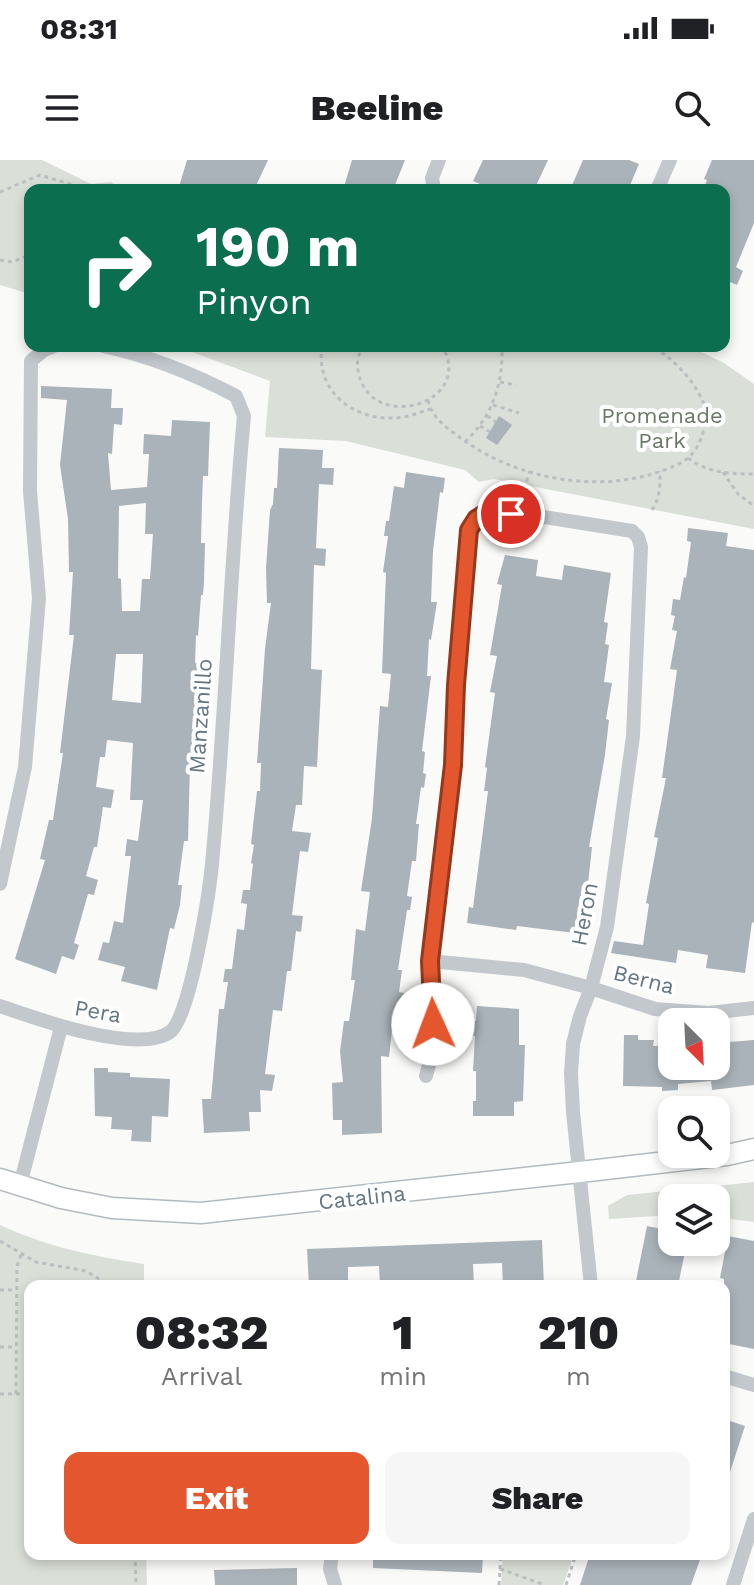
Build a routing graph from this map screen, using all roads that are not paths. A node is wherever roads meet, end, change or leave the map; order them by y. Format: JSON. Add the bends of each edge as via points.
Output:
{"nodes":[{"id":1,"x":439,"y":160,"type":"edge"},
{"id":2,"x":670,"y":160,"type":"edge"},
{"id":3,"x":433,"y":184,"type":"edge"},
{"id":4,"x":660,"y":184,"type":"edge"},
{"id":5,"x":42,"y":352,"type":"edge"},
{"id":6,"x":131,"y":352,"type":"edge"},
{"id":7,"x":0,"y":884,"type":"edge"},
{"id":8,"x":430,"y":961,"type":"junction"},
{"id":9,"x":591,"y":988,"type":"junction"},
{"id":10,"x":0,"y":1006,"type":"edge"},
{"id":11,"x":754,"y":1008,"type":"edge"},
{"id":12,"x":182,"y":1017,"type":"joint"},
{"id":13,"x":61,"y":1027,"type":"junction"},
{"id":14,"x":426,"y":1076,"type":"dead end"},
{"id":15,"x":754,"y":1149,"type":"edge"},
{"id":16,"x":730,"y":1154,"type":"edge"},
{"id":17,"x":730,"y":1155,"type":"edge"},
{"id":18,"x":754,"y":1157,"type":"edge"},
{"id":19,"x":658,"y":1163,"type":"edge"},
{"id":20,"x":580,"y":1172,"type":"junction"},
{"id":21,"x":10,"y":1182,"type":"edge"},
{"id":22,"x":590,"y":1280,"type":"edge"},
{"id":23,"x":730,"y":1378,"type":"edge"},
{"id":24,"x":754,"y":1385,"type":"edge"},
{"id":25,"x":754,"y":1519,"type":"edge"},
{"id":26,"x":331,"y":1560,"type":"edge"},
{"id":27,"x":335,"y":1585,"type":"edge"},
{"id":28,"x":733,"y":1585,"type":"edge"}],
"edges":[{"from":1,"to":3,"type":"street"},
{"from":2,"to":4,"type":"street"},
{"from":5,"to":7,"type":"street","via":[[31,361],[30,491],[39,598],[25,767]]},
{"from":6,"to":12,"type":"street","name":"Manzanillo","via":[[236,396],[244,416],[212,867]]},
{"from":8,"to":9,"type":"street","name":"Berna","via":[[524,970]]},
{"from":8,"to":9,"type":"street","name":"Heron","via":[[453,765],[469,530],[490,510],[623,529],[638,537],[641,547],[633,736],[607,927]]},
{"from":8,"to":14,"type":"street","via":[[434,1046]]},
{"from":9,"to":11,"type":"street","name":"Berna","via":[[655,1009],[709,1013]]},
{"from":9,"to":20,"type":"street","name":"Heron","via":[[573,1044],[571,1073]]},
{"from":10,"to":13,"type":"street","name":"Pera"},
{"from":12,"to":13,"type":"street","name":"Pera","via":[[172,1031],[141,1041]]},
{"from":13,"to":21,"type":"street"},
{"from":15,"to":16,"type":"street","name":"Catalina"},
{"from":17,"to":18,"type":"street","name":"Catalina"},
{"from":19,"to":20,"type":"street","name":"Catalina"},
{"from":20,"to":21,"type":"street","name":"Catalina","via":[[201,1213],[112,1208]]},
{"from":20,"to":22,"type":"street","name":"Heron"},
{"from":23,"to":24,"type":"street"},
{"from":25,"to":28,"type":"street"},
{"from":26,"to":27,"type":"street"}]}
